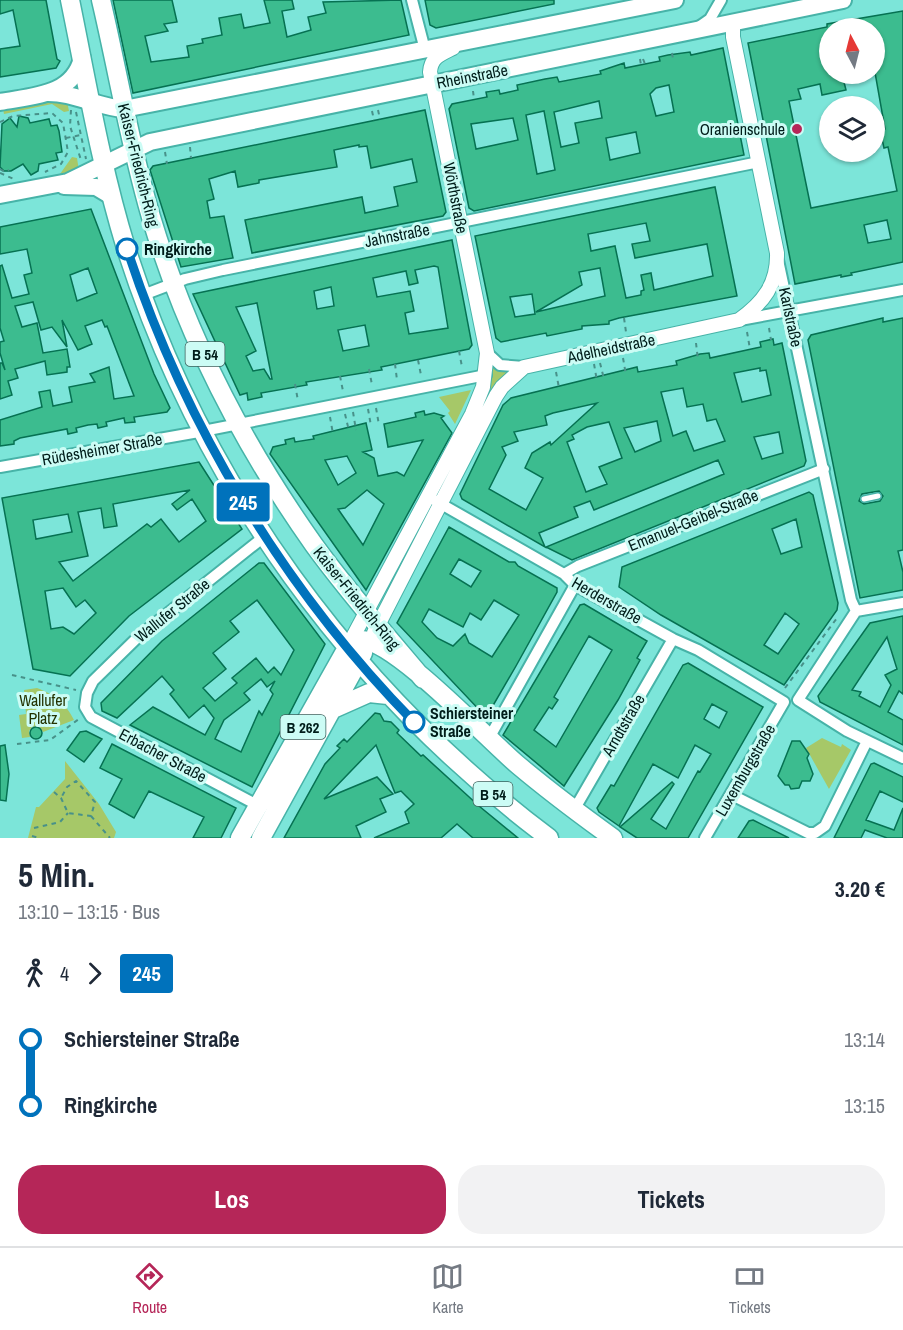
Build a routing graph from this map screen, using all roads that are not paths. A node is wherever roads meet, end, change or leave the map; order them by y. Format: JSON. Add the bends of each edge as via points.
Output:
{"nodes":[{"id":1,"x":70,"y":0,"type":"edge"},
{"id":2,"x":101,"y":0,"type":"edge"},
{"id":3,"x":412,"y":0,"type":"edge"},
{"id":4,"x":675,"y":0,"type":"edge"},
{"id":5,"x":721,"y":0,"type":"edge"},
{"id":6,"x":843,"y":0,"type":"edge"},
{"id":7,"x":733,"y":22,"type":"junction"},
{"id":8,"x":680,"y":33,"type":"junction"},
{"id":9,"x":467,"y":42,"type":"junction"},
{"id":10,"x":425,"y":50,"type":"junction"},
{"id":11,"x":82,"y":58,"type":"junction"},
{"id":12,"x":432,"y":84,"type":"junction"},
{"id":13,"x":46,"y":93,"type":"junction"},
{"id":14,"x":0,"y":102,"type":"edge"},
{"id":15,"x":97,"y":109,"type":"junction"},
{"id":16,"x":124,"y":109,"type":"junction"},
{"id":17,"x":132,"y":149,"type":"junction"},
{"id":18,"x":759,"y":162,"type":"junction"},
{"id":19,"x":104,"y":163,"type":"junction"},
{"id":20,"x":54,"y":186,"type":"junction"},
{"id":21,"x":0,"y":195,"type":"edge"},
{"id":22,"x":111,"y":195,"type":"junction"},
{"id":23,"x":460,"y":222,"type":"junction"},
{"id":24,"x":777,"y":253,"type":"junction"},
{"id":25,"x":174,"y":283,"type":"junction"},
{"id":26,"x":903,"y":290,"type":"edge"},
{"id":27,"x":143,"y":295,"type":"junction"},
{"id":28,"x":791,"y":312,"type":"junction"},
{"id":29,"x":739,"y":320,"type":"junction"},
{"id":30,"x":487,"y":353,"type":"junction"},
{"id":31,"x":524,"y":367,"type":"junction"},
{"id":32,"x":486,"y":375,"type":"junction"},
{"id":33,"x":237,"y":424,"type":"junction"},
{"id":34,"x":203,"y":431,"type":"junction"},
{"id":35,"x":0,"y":467,"type":"edge"},
{"id":36,"x":824,"y":469,"type":"junction"},
{"id":37,"x":878,"y":496,"type":"dead end"},
{"id":38,"x":864,"y":499,"type":"dead end"},
{"id":39,"x":436,"y":501,"type":"junction"},
{"id":40,"x":265,"y":536,"type":"junction"},
{"id":41,"x":564,"y":574,"type":"junction"},
{"id":42,"x":575,"y":585,"type":"junction"},
{"id":43,"x":903,"y":603,"type":"edge"},
{"id":44,"x":856,"y":611,"type":"junction"},
{"id":45,"x":371,"y":626,"type":"junction"},
{"id":46,"x":672,"y":639,"type":"junction"},
{"id":47,"x":352,"y":655,"type":"junction"},
{"id":48,"x":82,"y":692,"type":"joint"},
{"id":49,"x":388,"y":695,"type":"junction"},
{"id":50,"x":784,"y":702,"type":"joint"},
{"id":51,"x":333,"y":709,"type":"junction"},
{"id":52,"x":488,"y":740,"type":"junction"},
{"id":53,"x":867,"y":741,"type":"junction"},
{"id":54,"x":903,"y":758,"type":"edge"},
{"id":55,"x":732,"y":795,"type":"junction"},
{"id":56,"x":259,"y":806,"type":"junction"},
{"id":57,"x":574,"y":810,"type":"junction"},
{"id":58,"x":240,"y":838,"type":"edge"},
{"id":59,"x":261,"y":838,"type":"edge"},
{"id":60,"x":549,"y":838,"type":"edge"},
{"id":61,"x":613,"y":838,"type":"edge"},
{"id":62,"x":705,"y":838,"type":"edge"}],
"edges":[{"from":1,"to":11,"type":"main road","name":"Kaiser-Friedrich-Ring","number":"B 54"},
{"from":2,"to":16,"type":"main road","name":"Kaiser-Friedrich-Ring","number":"B 54"},
{"from":3,"to":10,"type":"street"},
{"from":4,"to":9,"type":"main road","name":"Rheinstraße"},
{"from":5,"to":8,"type":"street","via":[[710,19]]},
{"from":6,"to":7,"type":"main road","name":"Rheinstraße"},
{"from":7,"to":8,"type":"main road","name":"Rheinstraße"},
{"from":7,"to":18,"type":"street","name":"Karlstraße"},
{"from":8,"to":12,"type":"main road","name":"Rheinstraße"},
{"from":9,"to":10,"type":"main road","name":"Rheinstraße"},
{"from":9,"to":12,"type":"street","name":"Wörthstraße","via":[[434,59],[430,70]]},
{"from":10,"to":16,"type":"main road","name":"Rheinstraße"},
{"from":11,"to":13,"type":"main road","via":[[68,82]]},
{"from":11,"to":15,"type":"main road","name":"Kaiser-Friedrich-Ring","number":"B 54"},
{"from":12,"to":17,"type":"main road","name":"Rheinstraße","via":[[150,142]]},
{"from":12,"to":23,"type":"street","name":"Wörthstraße"},
{"from":13,"to":14,"type":"main road"},
{"from":13,"to":15,"type":"main road","name":"Rheinstraße","via":[[67,94]]},
{"from":15,"to":16,"type":"main road","name":"Rheinstraße"},
{"from":15,"to":19,"type":"main road","name":"Kaiser-Friedrich-Ring","number":"B 54"},
{"from":16,"to":17,"type":"main road","name":"Kaiser-Friedrich-Ring","number":"B 54"},
{"from":17,"to":19,"type":"main road","name":"Rheinstraße"},
{"from":17,"to":25,"type":"main road","name":"Kaiser-Friedrich-Ring","number":"B 54"},
{"from":18,"to":23,"type":"street","name":"Jahnstraße"},
{"from":18,"to":24,"type":"street","name":"Karlstraße"},
{"from":19,"to":20,"type":"main road","name":"Rheinstraße"},
{"from":19,"to":22,"type":"main road","name":"Kaiser-Friedrich-Ring","number":"B 54"},
{"from":20,"to":21,"type":"main road"},
{"from":20,"to":22,"type":"main road","via":[[96,187]]},
{"from":22,"to":27,"type":"main road","name":"Kaiser-Friedrich-Ring","number":"B 54"},
{"from":23,"to":25,"type":"street","name":"Jahnstraße"},
{"from":23,"to":30,"type":"street","name":"Wörthstraße"},
{"from":24,"to":28,"type":"street","name":"Karlstraße"},
{"from":24,"to":29,"type":"street","name":"Adelheidstraße","via":[[777,268],[769,290]]},
{"from":25,"to":27,"type":"street","name":"Jahnstraße"},
{"from":25,"to":33,"type":"main road","name":"Kaiser-Friedrich-Ring","number":"B 54"},
{"from":26,"to":28,"type":"street","name":"Adelheidstraße"},
{"from":27,"to":34,"type":"main road","name":"Kaiser-Friedrich-Ring","number":"B 54"},
{"from":28,"to":29,"type":"street","name":"Adelheidstraße"},
{"from":28,"to":36,"type":"street","name":"Karlstraße"},
{"from":29,"to":31,"type":"street","name":"Adelheidstraße"},
{"from":30,"to":31,"type":"street","name":"Adelheidstraße","via":[[500,365]]},
{"from":30,"to":32,"type":"street","name":"Wörthstraße"},
{"from":31,"to":39,"type":"street","via":[[496,396]]},
{"from":32,"to":33,"type":"street"},
{"from":32,"to":39,"type":"street"},
{"from":33,"to":34,"type":"street"},
{"from":33,"to":45,"type":"main road","name":"Kaiser-Friedrich-Ring","number":"B 54","via":[[276,490]]},
{"from":34,"to":35,"type":"street","name":"Rüdesheimer Straße"},
{"from":34,"to":40,"type":"main road","name":"Kaiser-Friedrich-Ring","number":"B 54"},
{"from":36,"to":41,"type":"street","name":"Emanuel-Geibel-Straße"},
{"from":36,"to":44,"type":"street","name":"Karlstraße"},
{"from":37,"to":38,"type":"lane"},
{"from":39,"to":41,"type":"street","name":"Herderstraße"},
{"from":39,"to":45,"type":"street"},
{"from":40,"to":47,"type":"main road","name":"Kaiser-Friedrich-Ring","number":"B 54"},
{"from":40,"to":48,"type":"street","name":"Wallufer Straße","via":[[136,638]]},
{"from":41,"to":42,"type":"street","name":"Herderstraße"},
{"from":42,"to":46,"type":"street","name":"Herderstraße"},
{"from":42,"to":52,"type":"street"},
{"from":43,"to":44,"type":"street"},
{"from":44,"to":53,"type":"street","via":[[798,700]]},
{"from":45,"to":47,"type":"main road","number":"B 262"},
{"from":45,"to":47,"type":"street","number":"B 262"},
{"from":45,"to":52,"type":"main road","name":"Kaiser-Friedrich-Ring","number":"B 54","via":[[384,648]]},
{"from":46,"to":50,"type":"street","name":"Herderstraße","via":[[698,650]]},
{"from":46,"to":57,"type":"street","name":"Arndtstraße"},
{"from":47,"to":49,"type":"main road","name":"Kaiser-Friedrich-Ring","number":"B 54"},
{"from":47,"to":51,"type":"main road","number":"B 262"},
{"from":47,"to":56,"type":"main road","number":"B 262"},
{"from":48,"to":56,"type":"street","name":"Erbacher Straße","via":[[91,717]]},
{"from":49,"to":51,"type":"main road","via":[[369,693]]},
{"from":49,"to":60,"type":"main road","name":"Kaiser-Friedrich-Ring","number":"B 54","via":[[461,767]]},
{"from":50,"to":55,"type":"street","name":"Luxemburgstraße"},
{"from":51,"to":59,"type":"main road","number":"B 262"},
{"from":52,"to":57,"type":"main road","name":"Kaiser-Friedrich-Ring","number":"B 54"},
{"from":53,"to":54,"type":"street"},
{"from":53,"to":55,"type":"street","via":[[825,826],[815,833]]},
{"from":55,"to":62,"type":"street","name":"Luxemburgstraße"},
{"from":56,"to":58,"type":"main road","number":"B 262"},
{"from":57,"to":61,"type":"main road","name":"Kaiser-Friedrich-Ring","number":"B 54"}]}
